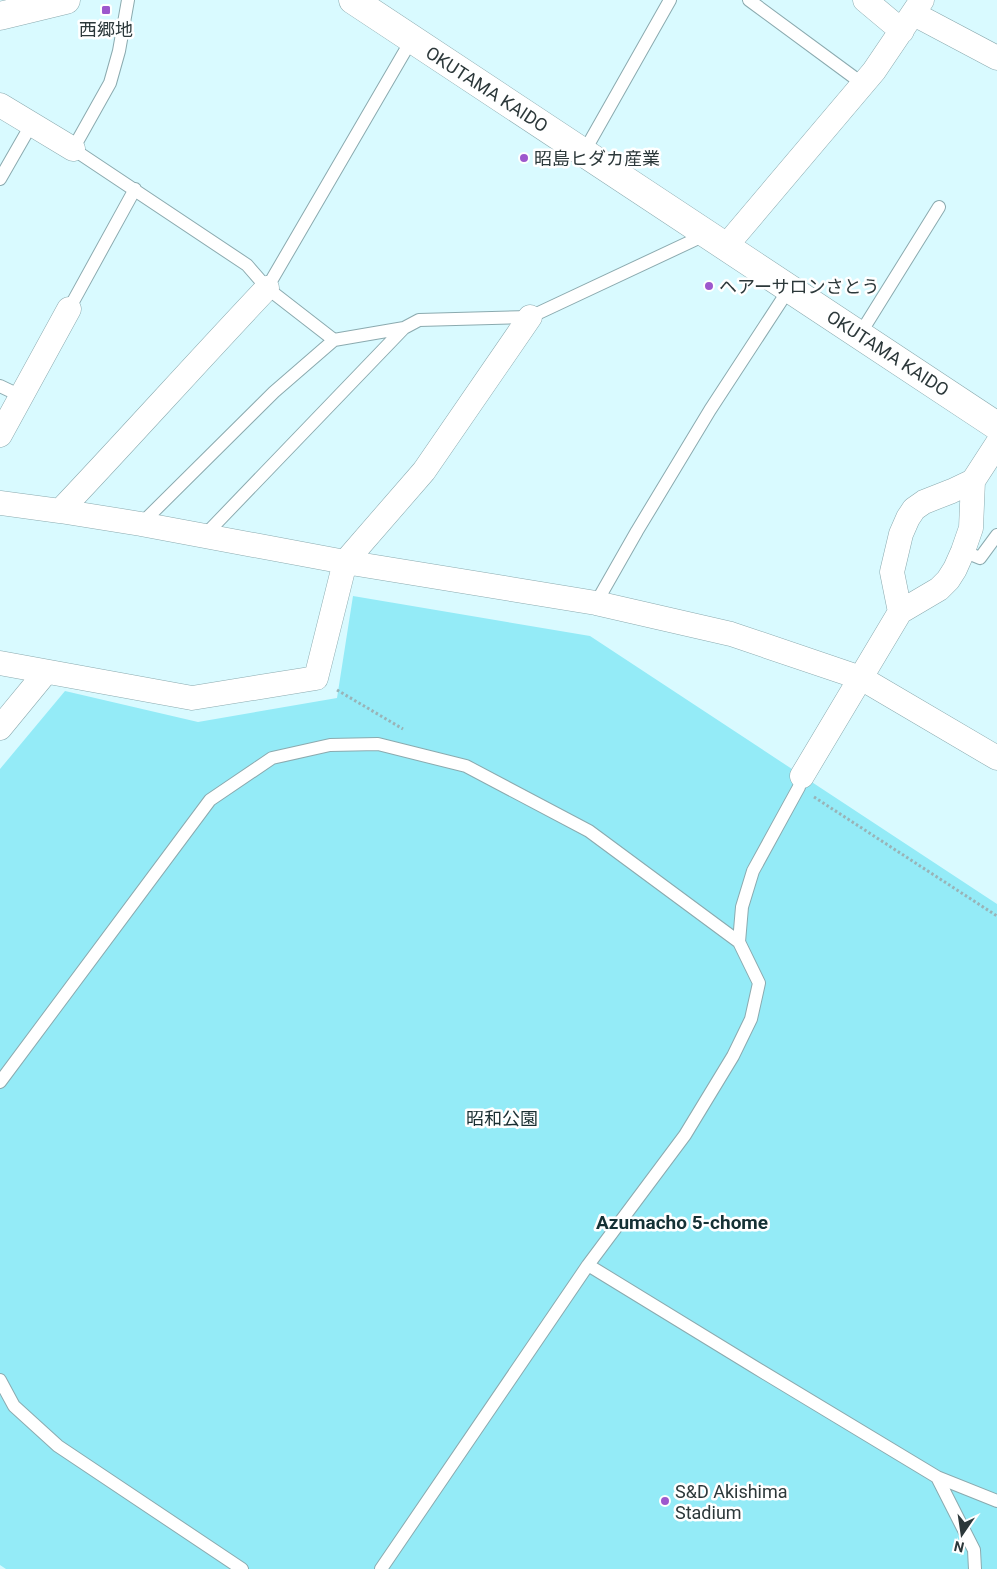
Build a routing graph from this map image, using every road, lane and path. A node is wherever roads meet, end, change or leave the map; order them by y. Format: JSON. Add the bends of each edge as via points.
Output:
{"nodes":[{"id":1,"x":66,"y":0,"type":"edge"},
{"id":2,"x":128,"y":0,"type":"edge"},
{"id":3,"x":353,"y":0,"type":"edge"},
{"id":4,"x":670,"y":0,"type":"edge"},
{"id":5,"x":749,"y":0,"type":"edge"},
{"id":6,"x":865,"y":0,"type":"edge"},
{"id":7,"x":913,"y":15,"type":"edge"},
{"id":8,"x":0,"y":16,"type":"edge"},
{"id":9,"x":412,"y":39,"type":"junction"},
{"id":10,"x":997,"y":58,"type":"edge"},
{"id":11,"x":863,"y":84,"type":"junction"},
{"id":12,"x":0,"y":105,"type":"edge"},
{"id":13,"x":31,"y":124,"type":"junction"},
{"id":14,"x":73,"y":148,"type":"junction"},
{"id":15,"x":584,"y":152,"type":"junction"},
{"id":16,"x":0,"y":179,"type":"edge"},
{"id":17,"x":135,"y":189,"type":"junction"},
{"id":18,"x":939,"y":207,"type":"dead end"},
{"id":19,"x":716,"y":240,"type":"junction"},
{"id":20,"x":267,"y":288,"type":"junction"},
{"id":21,"x":789,"y":289,"type":"junction"},
{"id":22,"x":69,"y":309,"type":"joint"},
{"id":23,"x":530,"y":317,"type":"junction"},
{"id":24,"x":404,"y":328,"type":"junction"},
{"id":25,"x":860,"y":334,"type":"junction"},
{"id":26,"x":334,"y":340,"type":"junction"},
{"id":27,"x":10,"y":391,"type":"edge"},
{"id":28,"x":997,"y":426,"type":"edge"},
{"id":29,"x":0,"y":435,"type":"edge"},
{"id":30,"x":997,"y":444,"type":"edge"},
{"id":31,"x":973,"y":481,"type":"junction"},
{"id":32,"x":0,"y":503,"type":"edge"},
{"id":33,"x":60,"y":511,"type":"junction"},
{"id":34,"x":141,"y":524,"type":"junction"},
{"id":35,"x":997,"y":535,"type":"edge"},
{"id":36,"x":204,"y":536,"type":"junction"},
{"id":37,"x":963,"y":552,"type":"junction"},
{"id":38,"x":345,"y":562,"type":"junction"},
{"id":39,"x":596,"y":603,"type":"junction"},
{"id":40,"x":900,"y":612,"type":"junction"},
{"id":41,"x":0,"y":663,"type":"edge"},
{"id":42,"x":46,"y":672,"type":"junction"},
{"id":43,"x":316,"y":678,"type":"junction"},
{"id":44,"x":861,"y":678,"type":"junction"},
{"id":45,"x":0,"y":728,"type":"edge"},
{"id":46,"x":408,"y":732,"type":"dead end"},
{"id":47,"x":997,"y":758,"type":"edge"},
{"id":48,"x":801,"y":782,"type":"junction"},
{"id":49,"x":997,"y":916,"type":"edge"},
{"id":50,"x":739,"y":942,"type":"junction"},
{"id":51,"x":0,"y":1082,"type":"edge"},
{"id":52,"x":588,"y":1264,"type":"junction"},
{"id":53,"x":0,"y":1380,"type":"edge"},
{"id":54,"x":938,"y":1477,"type":"junction"},
{"id":55,"x":997,"y":1501,"type":"edge"},
{"id":56,"x":242,"y":1569,"type":"edge"},
{"id":57,"x":381,"y":1569,"type":"edge"},
{"id":58,"x":975,"y":1569,"type":"edge"}],
"edges":[{"from":1,"to":8,"type":"main road"},
{"from":2,"to":14,"type":"lane","via":[[110,84]]},
{"from":3,"to":9,"type":"main road","name":"OKUTAMA KAIDO"},
{"from":4,"to":15,"type":"lane"},
{"from":5,"to":11,"type":"lane"},
{"from":6,"to":7,"type":"street"},
{"from":7,"to":10,"type":"street"},
{"from":7,"to":11,"type":"street"},
{"from":9,"to":15,"type":"main road","name":"OKUTAMA KAIDO"},
{"from":9,"to":20,"type":"lane"},
{"from":11,"to":19,"type":"street"},
{"from":12,"to":13,"type":"street"},
{"from":13,"to":14,"type":"street"},
{"from":13,"to":16,"type":"lane"},
{"from":14,"to":17,"type":"lane"},
{"from":15,"to":19,"type":"main road","name":"OKUTAMA KAIDO"},
{"from":17,"to":20,"type":"lane","via":[[247,265]]},
{"from":17,"to":22,"type":"lane"},
{"from":18,"to":25,"type":"lane"},
{"from":19,"to":21,"type":"main road","name":"OKUTAMA KAIDO"},
{"from":19,"to":23,"type":"lane"},
{"from":20,"to":26,"type":"lane"},
{"from":20,"to":33,"type":"street"},
{"from":21,"to":25,"type":"main road","name":"OKUTAMA KAIDO"},
{"from":21,"to":39,"type":"lane","via":[[710,410]]},
{"from":22,"to":27,"type":"street"},
{"from":23,"to":24,"type":"lane","via":[[419,320]]},
{"from":23,"to":38,"type":"street","via":[[424,471]]},
{"from":24,"to":26,"type":"lane"},
{"from":24,"to":36,"type":"lane"},
{"from":25,"to":28,"type":"main road","name":"OKUTAMA KAIDO"},
{"from":26,"to":34,"type":"lane","via":[[274,392]]},
{"from":27,"to":29,"type":"street"},
{"from":30,"to":31,"type":"street"},
{"from":31,"to":37,"type":"street","via":[[971,528]]},
{"from":31,"to":40,"type":"street","via":[[924,502],[908,518],[892,572]]},
{"from":32,"to":33,"type":"street"},
{"from":33,"to":34,"type":"street"},
{"from":34,"to":36,"type":"street"},
{"from":35,"to":37,"type":"lane","via":[[980,558]]},
{"from":36,"to":38,"type":"street"},
{"from":37,"to":40,"type":"street","via":[[939,590]]},
{"from":38,"to":39,"type":"street"},
{"from":38,"to":43,"type":"street"},
{"from":39,"to":44,"type":"street","via":[[731,634]]},
{"from":40,"to":44,"type":"street"},
{"from":41,"to":42,"type":"street"},
{"from":42,"to":43,"type":"street","via":[[192,698]]},
{"from":42,"to":45,"type":"street"},
{"from":43,"to":46,"type":"path"},
{"from":44,"to":47,"type":"street"},
{"from":44,"to":48,"type":"street"},
{"from":48,"to":49,"type":"path"},
{"from":48,"to":50,"type":"lane","via":[[753,870],[742,907]]},
{"from":50,"to":51,"type":"lane","via":[[589,831],[466,766],[378,744],[330,745],[272,758],[210,800]]},
{"from":50,"to":52,"type":"lane","via":[[759,983],[751,1019],[733,1056],[684,1135]]},
{"from":52,"to":54,"type":"lane"},
{"from":52,"to":57,"type":"lane"},
{"from":53,"to":56,"type":"lane","via":[[14,1406],[58,1446]]},
{"from":54,"to":55,"type":"lane"},
{"from":54,"to":58,"type":"lane","via":[[974,1550]]}]}
